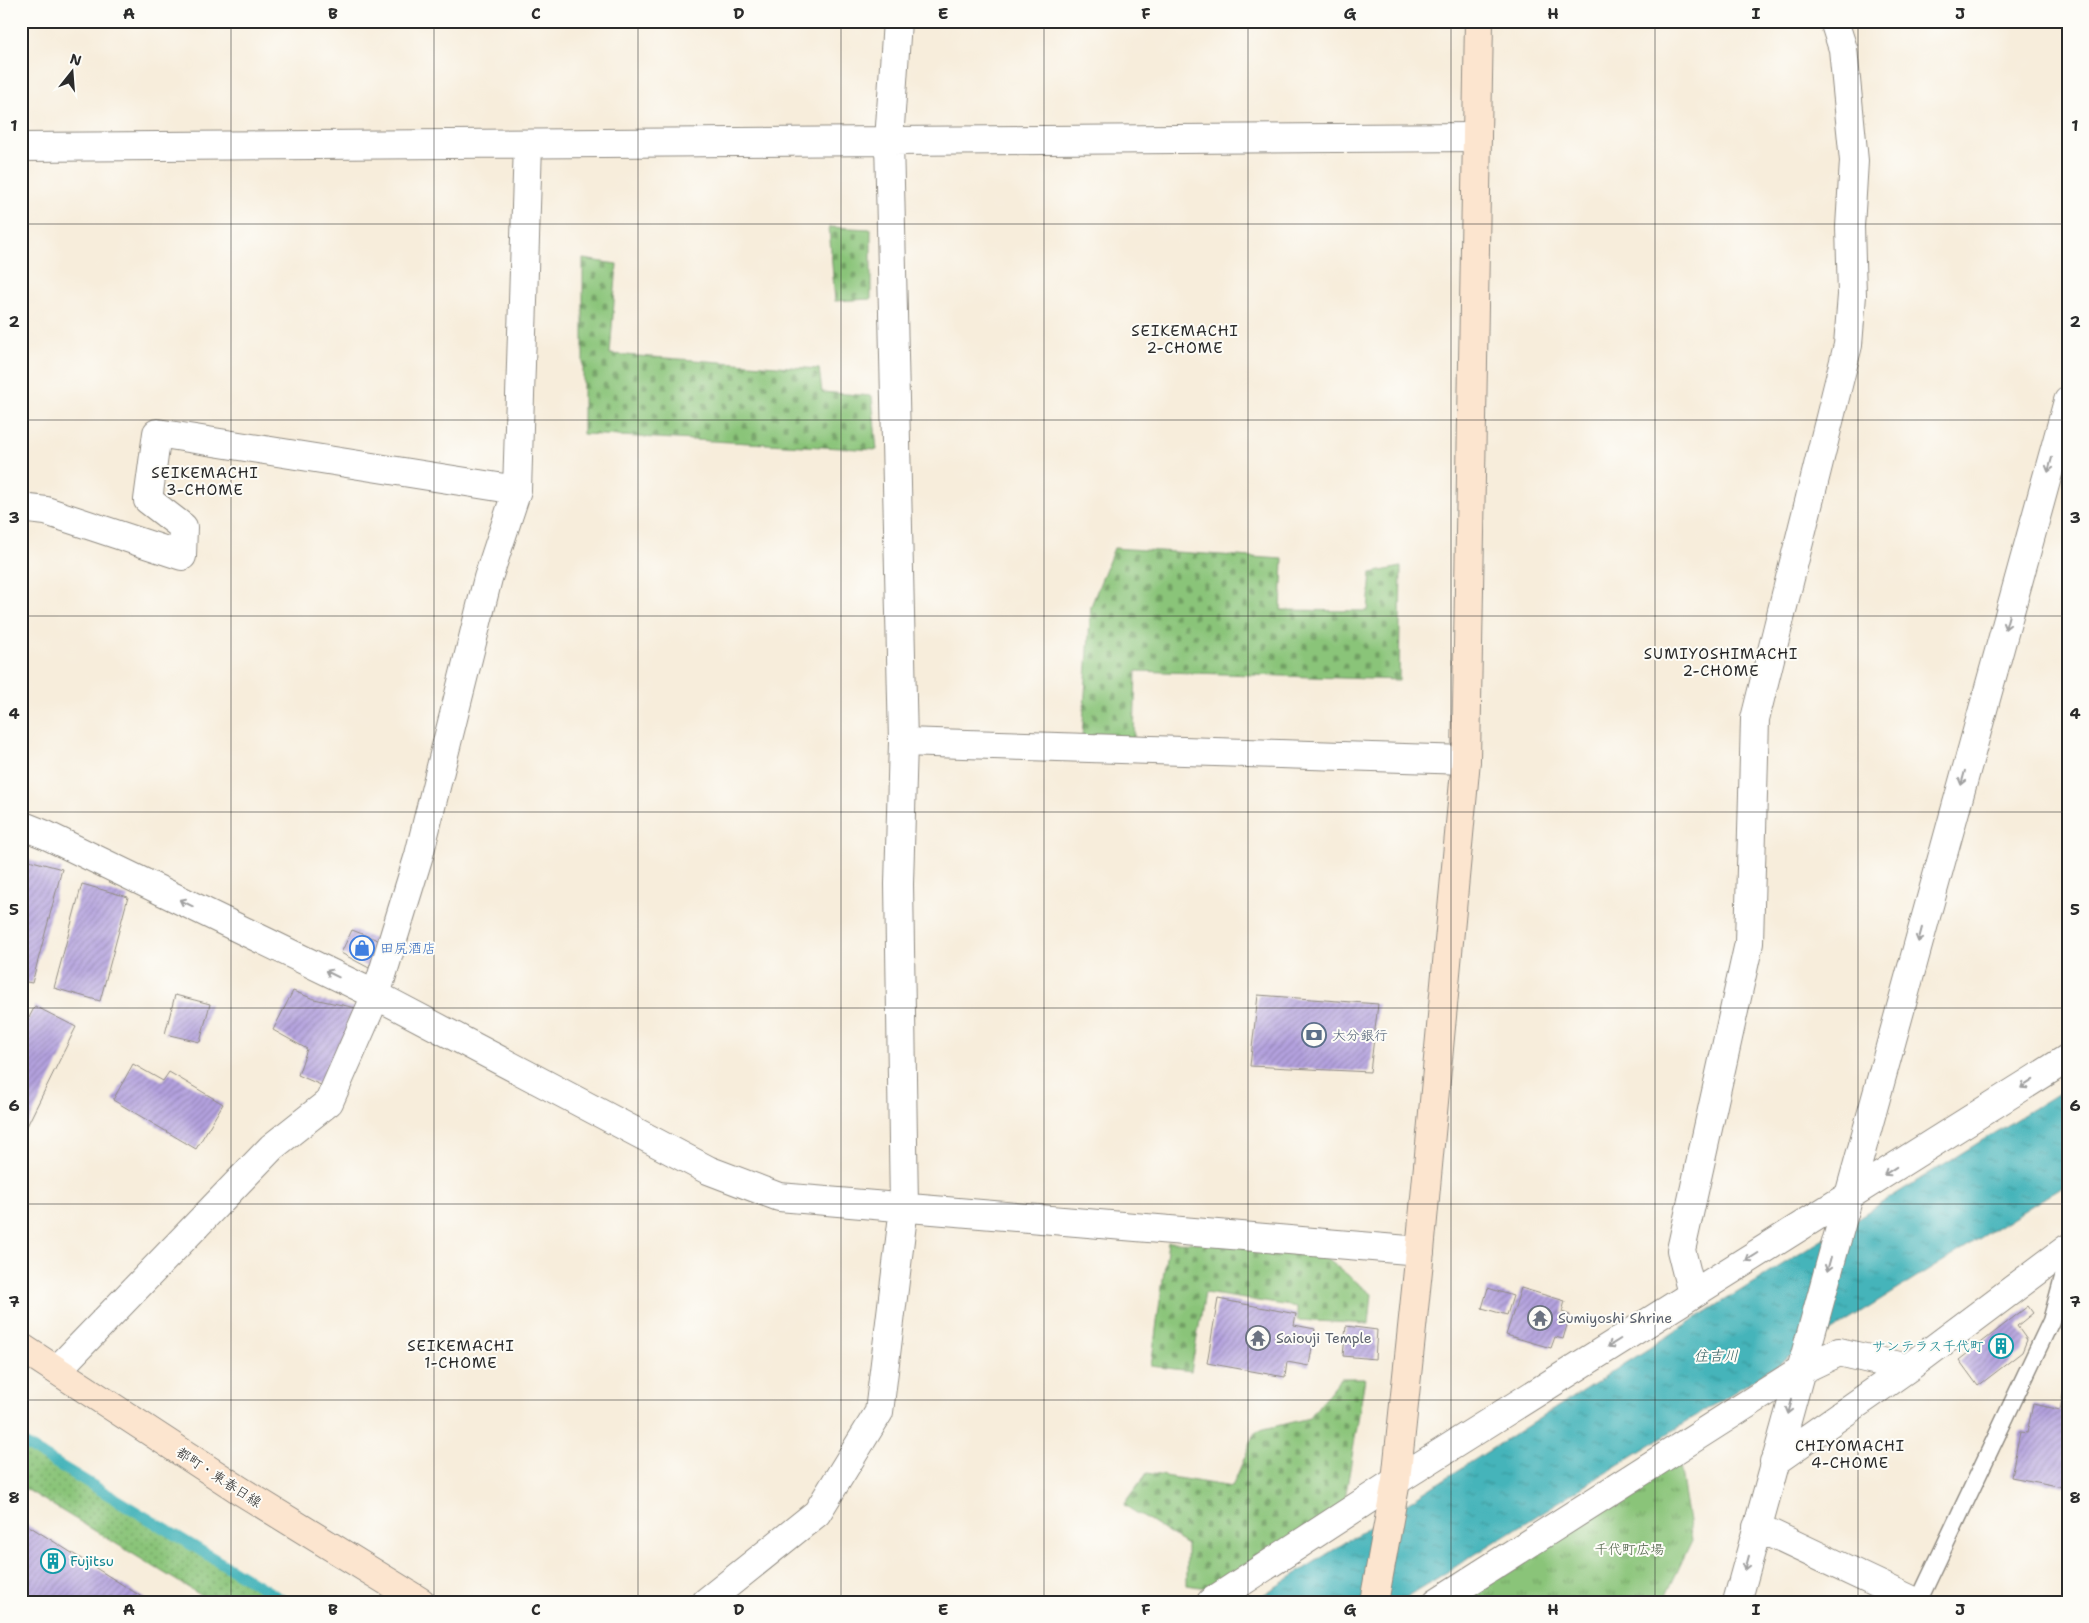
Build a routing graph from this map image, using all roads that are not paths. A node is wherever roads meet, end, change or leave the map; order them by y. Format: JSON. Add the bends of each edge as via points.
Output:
{"nodes":[{"id":1,"x":897,"y":21,"type":"edge"},
{"id":2,"x":1479,"y":21,"type":"edge"},
{"id":3,"x":1834,"y":21,"type":"edge"},
{"id":4,"x":1477,"y":137,"type":"junction"},
{"id":5,"x":889,"y":141,"type":"junction"},
{"id":6,"x":528,"y":144,"type":"junction"},
{"id":7,"x":21,"y":147,"type":"edge"},
{"id":8,"x":2068,"y":401,"type":"edge"},
{"id":9,"x":517,"y":490,"type":"junction"},
{"id":10,"x":21,"y":508,"type":"edge"},
{"id":11,"x":903,"y":742,"type":"junction"},
{"id":12,"x":1466,"y":760,"type":"junction"},
{"id":13,"x":21,"y":825,"type":"edge"},
{"id":14,"x":376,"y":995,"type":"junction"},
{"id":15,"x":2068,"y":1058,"type":"edge"},
{"id":16,"x":904,"y":1206,"type":"junction"},
{"id":17,"x":1844,"y":1208,"type":"junction"},
{"id":18,"x":2068,"y":1248,"type":"edge"},
{"id":19,"x":1420,"y":1251,"type":"junction"},
{"id":20,"x":2068,"y":1259,"type":"edge"},
{"id":21,"x":1692,"y":1294,"type":"junction"},
{"id":22,"x":23,"y":1353,"type":"edge"},
{"id":23,"x":1801,"y":1365,"type":"junction"},
{"id":24,"x":1908,"y":1368,"type":"junction"},
{"id":25,"x":57,"y":1370,"type":"junction"},
{"id":26,"x":1774,"y":1462,"type":"junction"},
{"id":27,"x":1395,"y":1489,"type":"junction"},
{"id":28,"x":1757,"y":1527,"type":"junction"},
{"id":29,"x":421,"y":1602,"type":"edge"},
{"id":30,"x":706,"y":1602,"type":"edge"},
{"id":31,"x":1211,"y":1602,"type":"edge"},
{"id":32,"x":1374,"y":1602,"type":"edge"},
{"id":33,"x":1437,"y":1602,"type":"edge"},
{"id":34,"x":1737,"y":1602,"type":"edge"},
{"id":35,"x":1917,"y":1602,"type":"edge"}],
"edges":[{"from":1,"to":5,"type":"street"},
{"from":2,"to":4,"type":"street"},
{"from":3,"to":21,"type":"street","via":[[1843,48],[1854,161],[1848,344],[1755,719],[1749,943],[1681,1250]]},
{"from":4,"to":5,"type":"street"},
{"from":4,"to":12,"type":"street"},
{"from":5,"to":6,"type":"street"},
{"from":5,"to":11,"type":"street"},
{"from":6,"to":7,"type":"street"},
{"from":6,"to":9,"type":"street"},
{"from":8,"to":17,"type":"street","one_way":true},
{"from":9,"to":10,"type":"street","via":[[158,433],[148,500],[183,527],[182,556],[46,512]]},
{"from":9,"to":14,"type":"street","via":[[488,578],[418,855]]},
{"from":11,"to":12,"type":"street"},
{"from":11,"to":16,"type":"street","via":[[899,884]]},
{"from":12,"to":19,"type":"street"},
{"from":14,"to":13,"type":"street","one_way":true},
{"from":14,"to":16,"type":"street","via":[[708,1170],[779,1197]]},
{"from":14,"to":25,"type":"street","via":[[329,1102],[272,1146]]},
{"from":15,"to":17,"type":"street","one_way":true},
{"from":16,"to":19,"type":"street"},
{"from":16,"to":30,"type":"street","via":[[879,1412],[816,1513]]},
{"from":17,"to":21,"type":"street","one_way":true},
{"from":17,"to":23,"type":"street","one_way":true},
{"from":18,"to":24,"type":"street"},
{"from":19,"to":27,"type":"street"},
{"from":20,"to":35,"type":"lane","via":[[2051,1321]]},
{"from":21,"to":27,"type":"street","one_way":true},
{"from":22,"to":25,"type":"street","name":"都町・東春日線"},
{"from":23,"to":24,"type":"street","via":[[1839,1352]]},
{"from":23,"to":26,"type":"street","one_way":true},
{"from":23,"to":33,"type":"street"},
{"from":24,"to":26,"type":"street"},
{"from":25,"to":29,"type":"street","name":"都町・東春日線","via":[[241,1492]]},
{"from":26,"to":28,"type":"street"},
{"from":27,"to":31,"type":"street"},
{"from":27,"to":32,"type":"street"},
{"from":28,"to":34,"type":"street","one_way":true},
{"from":28,"to":35,"type":"street"}]}
